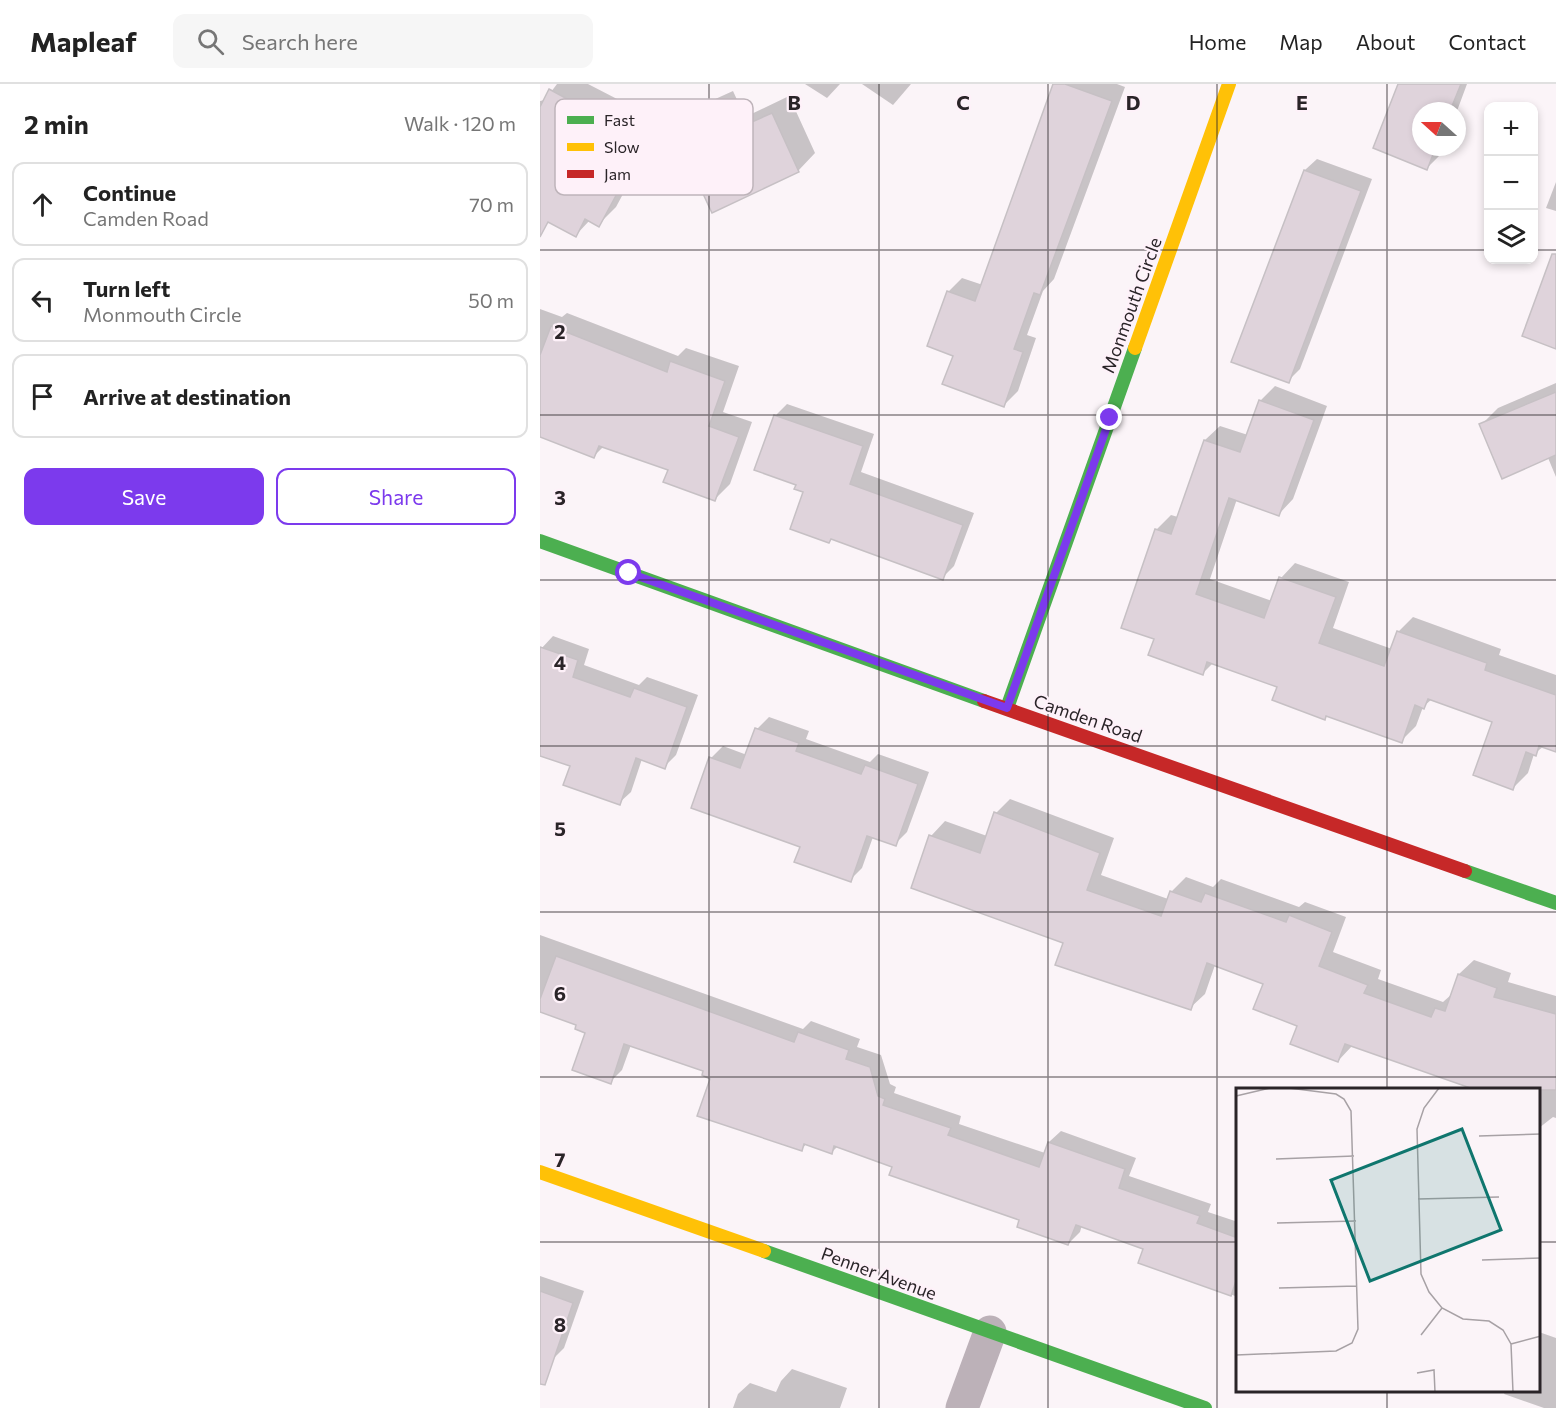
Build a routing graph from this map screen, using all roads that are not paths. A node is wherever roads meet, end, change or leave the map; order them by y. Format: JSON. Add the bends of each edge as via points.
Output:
{"nodes":[{"id":1,"x":1229,"y":84,"type":"edge"},
{"id":2,"x":540,"y":541,"type":"edge"},
{"id":3,"x":1007,"y":708,"type":"junction"},
{"id":4,"x":1556,"y":903,"type":"edge"},
{"id":5,"x":540,"y":1172,"type":"edge"},
{"id":6,"x":990,"y":1332,"type":"junction"},
{"id":7,"x":962,"y":1408,"type":"edge"},
{"id":8,"x":1205,"y":1408,"type":"edge"}],
"edges":[{"from":1,"to":3,"type":"street","name":"Monmouth Circle"},
{"from":2,"to":3,"type":"street","name":"Camden Road"},
{"from":3,"to":4,"type":"street","name":"Camden Road"},
{"from":5,"to":6,"type":"street","name":"Penner Avenue"},
{"from":6,"to":7,"type":"street"},
{"from":6,"to":8,"type":"street","name":"Penner Avenue"}]}
